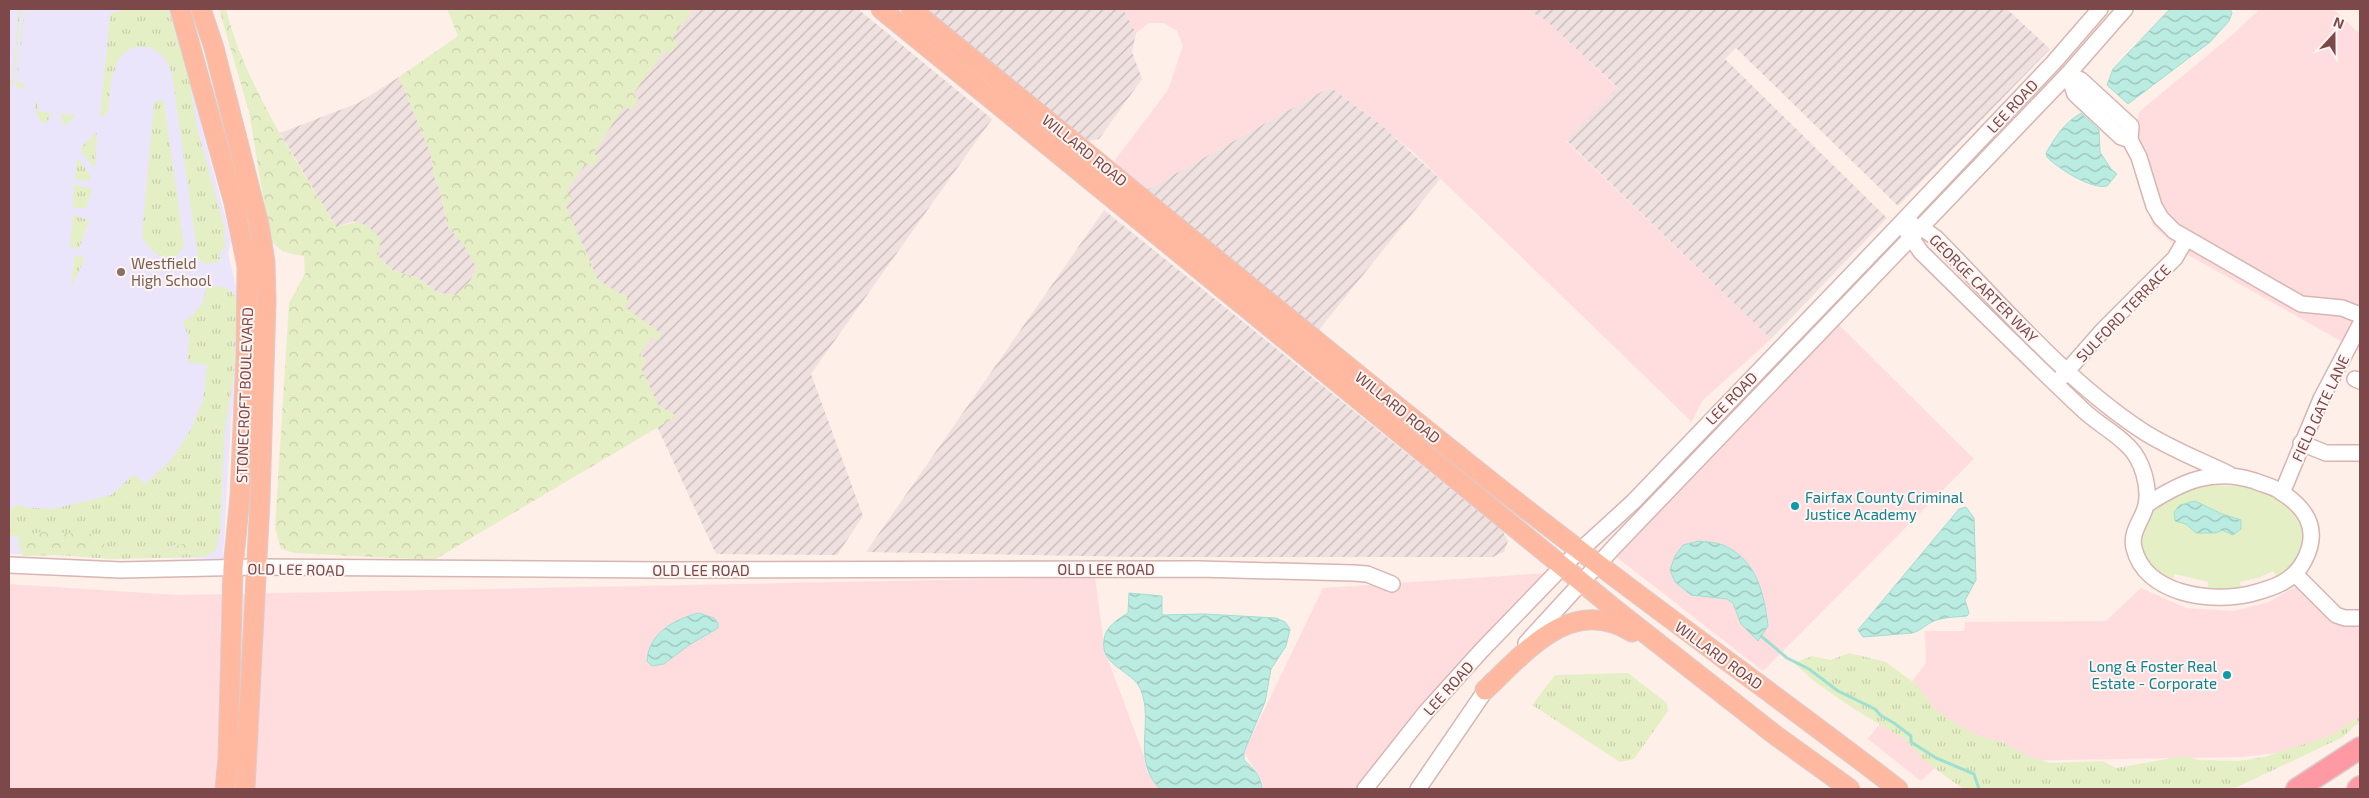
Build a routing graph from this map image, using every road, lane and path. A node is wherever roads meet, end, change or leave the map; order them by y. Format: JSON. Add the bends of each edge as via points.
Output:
{"nodes":[{"id":1,"x":180,"y":9,"type":"edge"},
{"id":2,"x":201,"y":9,"type":"edge"},
{"id":3,"x":911,"y":9,"type":"edge"},
{"id":4,"x":2100,"y":9,"type":"edge"},
{"id":5,"x":2125,"y":9,"type":"edge"},
{"id":6,"x":886,"y":10,"type":"edge"},
{"id":7,"x":2068,"y":74,"type":"junction"},
{"id":8,"x":1902,"y":222,"type":"junction"},
{"id":9,"x":1916,"y":233,"type":"junction"},
{"id":10,"x":2186,"y":239,"type":"junction"},
{"id":11,"x":2360,"y":315,"type":"edge"},
{"id":12,"x":2360,"y":325,"type":"edge"},
{"id":13,"x":2067,"y":372,"type":"junction"},
{"id":14,"x":2056,"y":384,"type":"junction"},
{"id":15,"x":2301,"y":443,"type":"junction"},
{"id":16,"x":2360,"y":454,"type":"edge"},
{"id":17,"x":2231,"y":475,"type":"junction"},
{"id":18,"x":2282,"y":493,"type":"junction"},
{"id":19,"x":2146,"y":505,"type":"junction"},
{"id":20,"x":1580,"y":551,"type":"junction"},
{"id":21,"x":1599,"y":564,"type":"junction"},
{"id":22,"x":9,"y":565,"type":"edge"},
{"id":23,"x":1563,"y":566,"type":"junction"},
{"id":24,"x":256,"y":567,"type":"junction"},
{"id":25,"x":234,"y":568,"type":"junction"},
{"id":26,"x":2296,"y":575,"type":"junction"},
{"id":27,"x":1583,"y":583,"type":"junction"},
{"id":28,"x":1392,"y":584,"type":"dead end"},
{"id":29,"x":2360,"y":618,"type":"edge"},
{"id":30,"x":1684,"y":664,"type":"junction"},
{"id":31,"x":1485,"y":690,"type":"junction"},
{"id":32,"x":2360,"y":748,"type":"edge"},
{"id":33,"x":225,"y":789,"type":"edge"},
{"id":34,"x":245,"y":789,"type":"edge"},
{"id":35,"x":1364,"y":789,"type":"edge"},
{"id":36,"x":1418,"y":789,"type":"edge"},
{"id":37,"x":1850,"y":789,"type":"edge"},
{"id":38,"x":1898,"y":789,"type":"edge"},
{"id":39,"x":2297,"y":789,"type":"edge"}],
"edges":[{"from":1,"to":25,"type":"main road","name":"STONECROFT BOULEVARD","via":[[234,203],[247,266],[240,496]]},
{"from":2,"to":24,"type":"main road","name":"STONECROFT BOULEVARD","via":[[214,48],[266,262]]},
{"from":3,"to":20,"type":"main road","name":"WILLARD ROAD","via":[[1324,348]]},
{"from":4,"to":8,"type":"street","name":"LEE ROAD"},
{"from":5,"to":7,"type":"street","name":"LEE ROAD"},
{"from":6,"to":23,"type":"main road","name":"WILLARD ROAD"},
{"from":7,"to":9,"type":"street","name":"LEE ROAD"},
{"from":7,"to":10,"type":"street","via":[[2075,94],[2121,137],[2130,140],[2158,213]]},
{"from":8,"to":9,"type":"street","name":"GEORGE CARTER WAY"},
{"from":8,"to":20,"type":"street","name":"LEE ROAD","via":[[1633,502]]},
{"from":9,"to":13,"type":"street","name":"GEORGE CARTER WAY","via":[[1936,238]]},
{"from":9,"to":14,"type":"street","name":"GEORGE CARTER WAY","via":[[1921,252]]},
{"from":9,"to":21,"type":"street","name":"LEE ROAD"},
{"from":10,"to":11,"type":"street","via":[[2302,304],[2342,308]]},
{"from":10,"to":13,"type":"street","name":"SULFORD TERRACE","via":[[2175,258],[2104,329]]},
{"from":12,"to":15,"type":"street","name":"FIELD GATE LANE"},
{"from":13,"to":14,"type":"street","name":"SULFORD TERRACE"},
{"from":13,"to":17,"type":"street","name":"GEORGE CARTER WAY","via":[[2164,444]]},
{"from":14,"to":19,"type":"street","name":"GEORGE CARTER WAY","via":[[2130,448],[2140,462],[2146,480]]},
{"from":15,"to":16,"type":"street","via":[[2326,453]]},
{"from":15,"to":18,"type":"street","name":"FIELD GATE LANE"},
{"from":17,"to":18,"type":"street","name":"GEORGE CARTER WAY","via":[[2273,487]]},
{"from":17,"to":19,"type":"street","name":"GEORGE CARTER WAY","via":[[2191,481],[2172,488]]},
{"from":18,"to":26,"type":"street","name":"GEORGE CARTER WAY","via":[[2303,512],[2313,537],[2310,550]]},
{"from":19,"to":26,"type":"street","name":"GEORGE CARTER WAY","via":[[2136,528],[2134,547],[2144,567],[2161,583],[2190,594],[2242,596],[2272,588]]},
{"from":20,"to":21,"type":"main road","name":"WILLARD ROAD"},
{"from":20,"to":23,"type":"street","name":"LEE ROAD"},
{"from":21,"to":27,"type":"street","name":"LEE ROAD"},
{"from":21,"to":38,"type":"main road","name":"WILLARD ROAD"},
{"from":22,"to":25,"type":"street","name":"OLD LEE ROAD","via":[[121,570]]},
{"from":23,"to":27,"type":"main road","name":"WILLARD ROAD"},
{"from":23,"to":35,"type":"street","name":"LEE ROAD","via":[[1450,686]]},
{"from":24,"to":25,"type":"street","name":"OLD LEE ROAD"},
{"from":24,"to":28,"type":"street","name":"OLD LEE ROAD","via":[[1198,569],[1360,574]]},
{"from":24,"to":34,"type":"main road","name":"STONECROFT BOULEVARD"},
{"from":25,"to":33,"type":"main road","name":"STONECROFT BOULEVARD"},
{"from":26,"to":29,"type":"street","via":[[2336,615]]},
{"from":27,"to":30,"type":"main road","name":"WILLARD ROAD"},
{"from":27,"to":31,"type":"street","name":"LEE ROAD"},
{"from":30,"to":31,"type":"main road","via":[[1616,624],[1583,620],[1564,625],[1542,638]]},
{"from":30,"to":37,"type":"main road","name":"WILLARD ROAD"},
{"from":31,"to":36,"type":"street","name":"LEE ROAD"},
{"from":32,"to":39,"type":"highway"}]}
